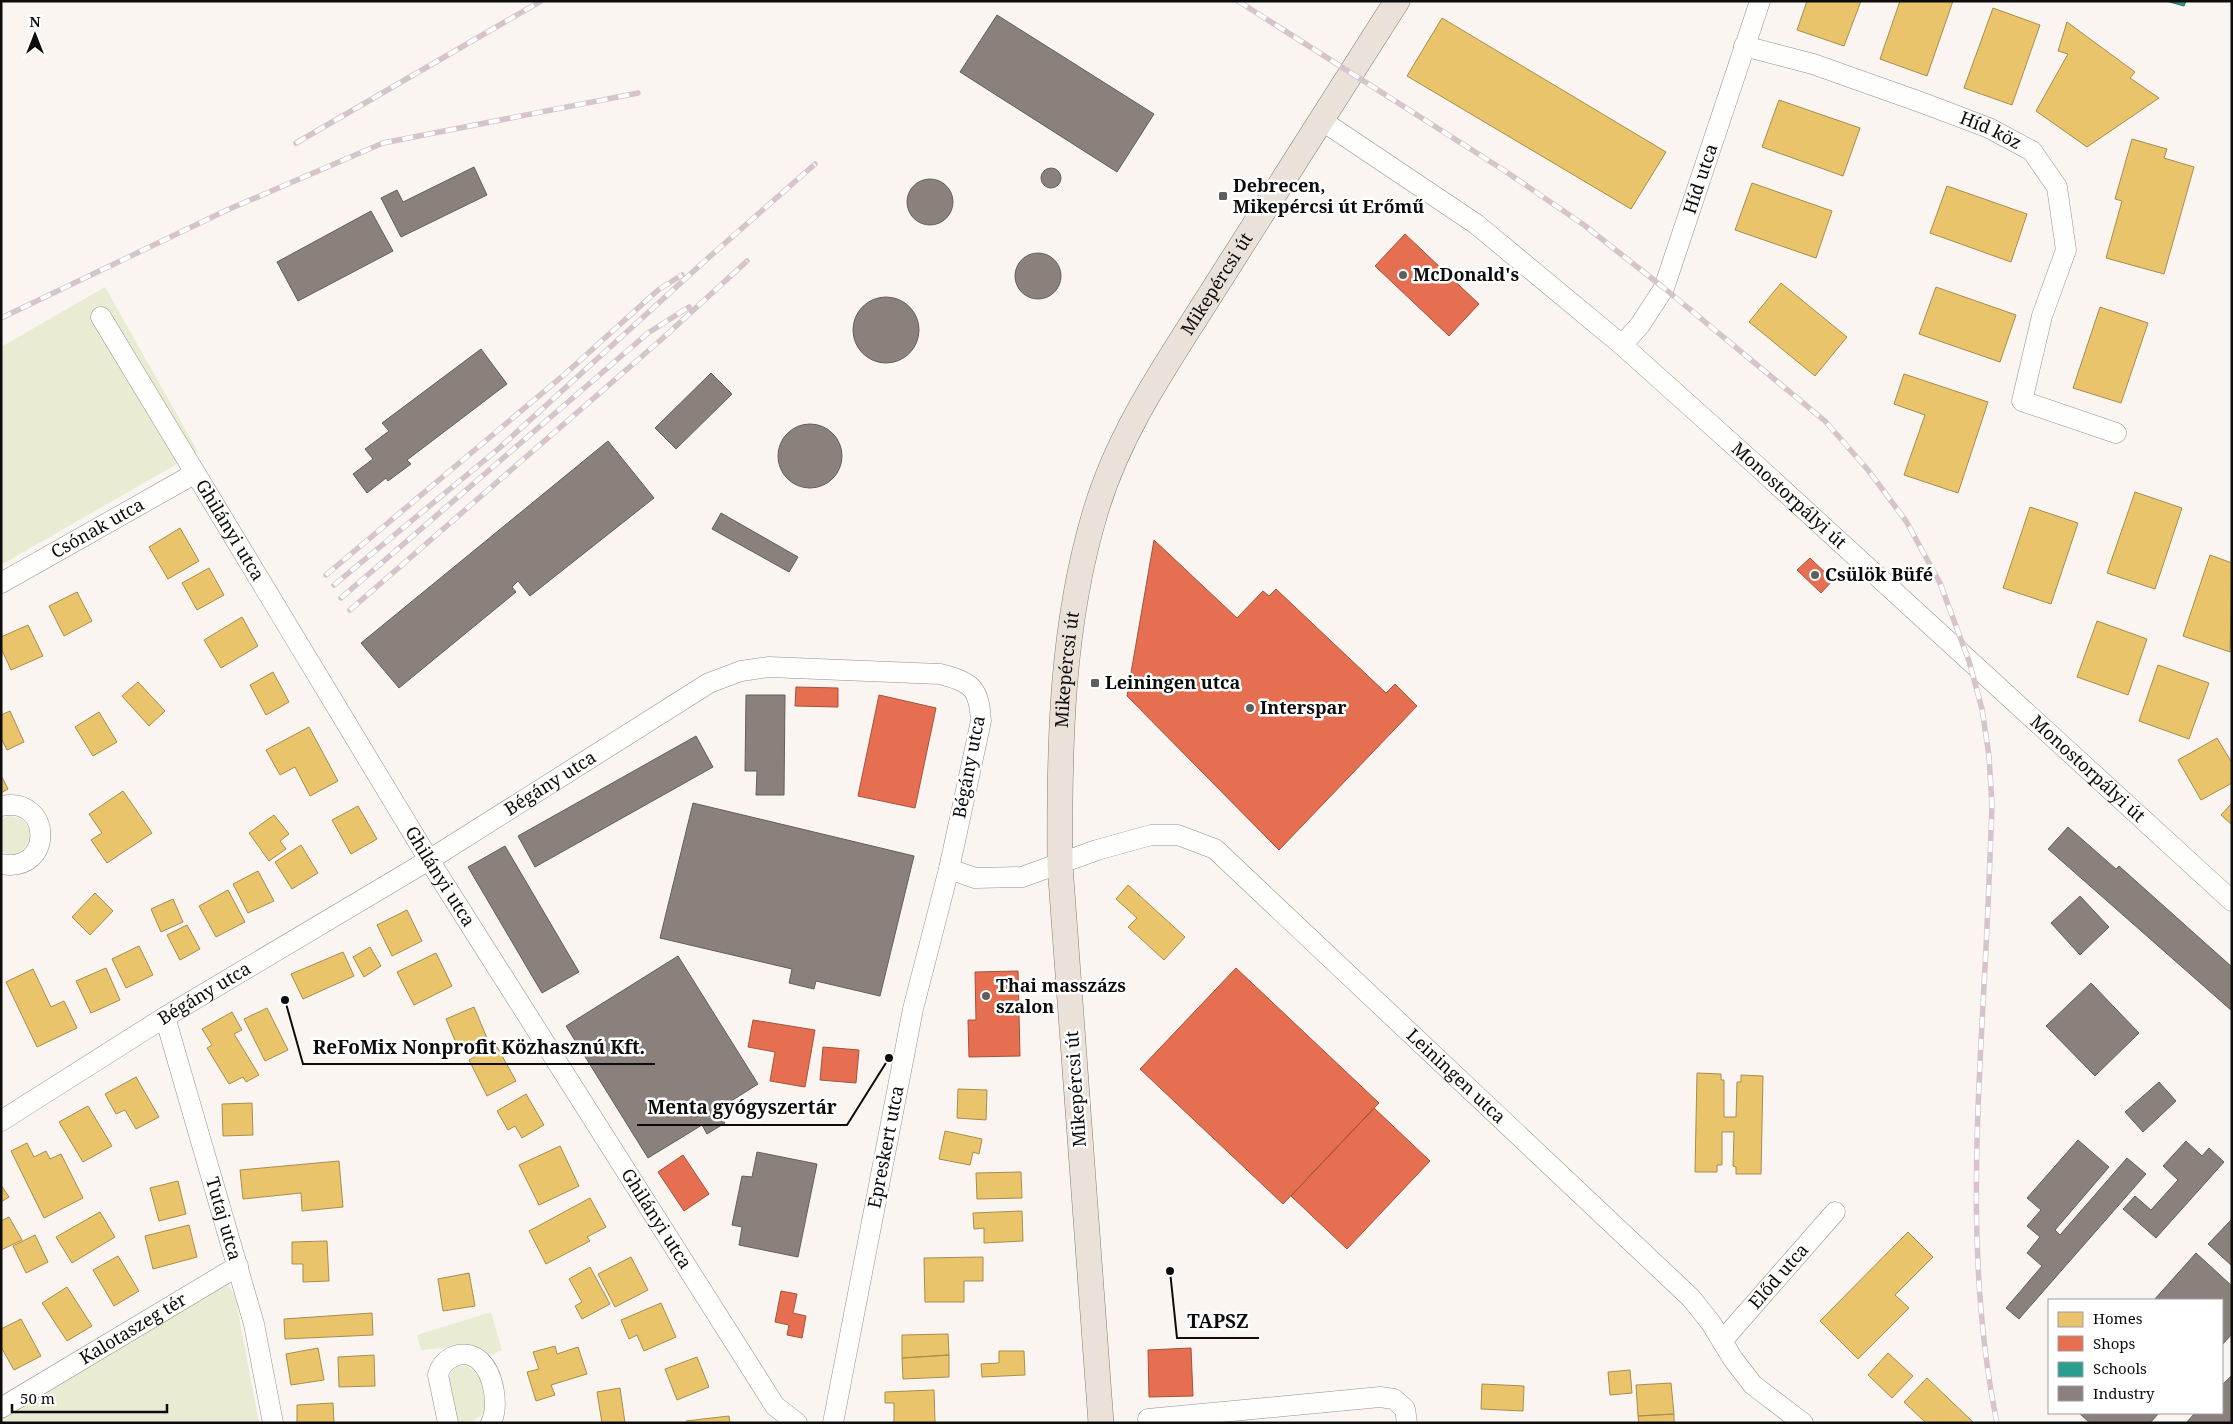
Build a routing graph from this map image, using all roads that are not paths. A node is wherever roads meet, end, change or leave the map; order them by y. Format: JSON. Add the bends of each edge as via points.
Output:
{"nodes":[{"id":1,"x":1397,"y":1,"type":"edge"},
{"id":2,"x":1760,"y":1,"type":"edge"},
{"id":3,"x":1744,"y":46,"type":"junction"},
{"id":4,"x":1321,"y":120,"type":"junction"},
{"id":5,"x":101,"y":317,"type":"dead end"},
{"id":6,"x":1622,"y":345,"type":"junction"},
{"id":7,"x":2116,"y":433,"type":"dead end"},
{"id":8,"x":194,"y":474,"type":"junction"},
{"id":9,"x":1,"y":583,"type":"edge"},
{"id":10,"x":1,"y":806,"type":"edge"},
{"id":11,"x":429,"y":860,"type":"junction"},
{"id":12,"x":1,"y":864,"type":"edge"},
{"id":13,"x":1060,"y":865,"type":"junction"},
{"id":14,"x":948,"y":870,"type":"junction"},
{"id":15,"x":2232,"y":901,"type":"edge"},
{"id":16,"x":165,"y":1017,"type":"junction"},
{"id":17,"x":1,"y":1121,"type":"edge"},
{"id":18,"x":1835,"y":1212,"type":"dead end"},
{"id":19,"x":238,"y":1266,"type":"junction"},
{"id":20,"x":1722,"y":1341,"type":"junction"},
{"id":21,"x":1,"y":1408,"type":"edge"},
{"id":22,"x":1148,"y":1419,"type":"dead end"},
{"id":23,"x":273,"y":1423,"type":"edge"},
{"id":24,"x":448,"y":1423,"type":"edge"},
{"id":25,"x":491,"y":1423,"type":"edge"},
{"id":26,"x":797,"y":1423,"type":"edge"},
{"id":27,"x":833,"y":1423,"type":"edge"},
{"id":28,"x":1101,"y":1423,"type":"edge"},
{"id":29,"x":1407,"y":1423,"type":"edge"},
{"id":30,"x":1803,"y":1423,"type":"edge"}],
"edges":[{"from":1,"to":4,"type":"main road","name":"Mikepércsi út"},
{"from":2,"to":3,"type":"street","name":"Híd utca"},
{"from":3,"to":6,"type":"street","name":"Híd utca","via":[[1664,288],[1640,325]]},
{"from":3,"to":7,"type":"street","name":"Híd köz","via":[[1812,64],[1923,103],[1989,128],[2032,151],[2057,187],[2066,250],[2042,316],[2022,401]]},
{"from":4,"to":6,"type":"street","name":"Monostorpályi út","via":[[1476,224]]},
{"from":4,"to":13,"type":"main road","name":"Mikepércsi út","via":[[1132,420],[1096,509],[1072,612],[1063,694]]},
{"from":5,"to":8,"type":"street","name":"Ghilányi utca"},
{"from":6,"to":15,"type":"street","name":"Monostorpályi út"},
{"from":8,"to":9,"type":"street","name":"Csónak utca"},
{"from":8,"to":11,"type":"street","name":"Ghilányi utca"},
{"from":10,"to":12,"type":"street","via":[[20,806],[29,811],[41,828],[41,839],[38,849],[23,863]]},
{"from":11,"to":14,"type":"street","name":"Bégány utca","via":[[709,683],[740,671],[769,667],[940,674],[964,680],[974,690],[980,705],[981,721]]},
{"from":11,"to":16,"type":"street","name":"Bégány utca"},
{"from":11,"to":26,"type":"street","name":"Ghilányi utca","via":[[775,1406]]},
{"from":13,"to":14,"type":"street","via":[[1022,877],[975,878]]},
{"from":13,"to":20,"type":"street","name":"Leiningen utca","via":[[1097,850],[1151,836],[1178,836],[1215,849],[1691,1298]]},
{"from":13,"to":28,"type":"main road","name":"Mikepércsi út"},
{"from":14,"to":27,"type":"street","name":"Epreskert utca","via":[[913,1009]]},
{"from":16,"to":17,"type":"street","name":"Bégány utca"},
{"from":16,"to":19,"type":"street","name":"Tutaj utca"},
{"from":18,"to":20,"type":"street","name":"Előd utca"},
{"from":19,"to":21,"type":"street","name":"Kalotaszeg tér"},
{"from":19,"to":23,"type":"street","name":"Tutaj utca","via":[[254,1324]]},
{"from":20,"to":30,"type":"street","name":"Leiningen utca","via":[[1754,1385]]},
{"from":22,"to":29,"type":"street","via":[[1380,1397],[1394,1399],[1405,1409]]},
{"from":24,"to":25,"type":"street","via":[[438,1375],[444,1360],[465,1355],[480,1360],[490,1376],[495,1405]]}]}
